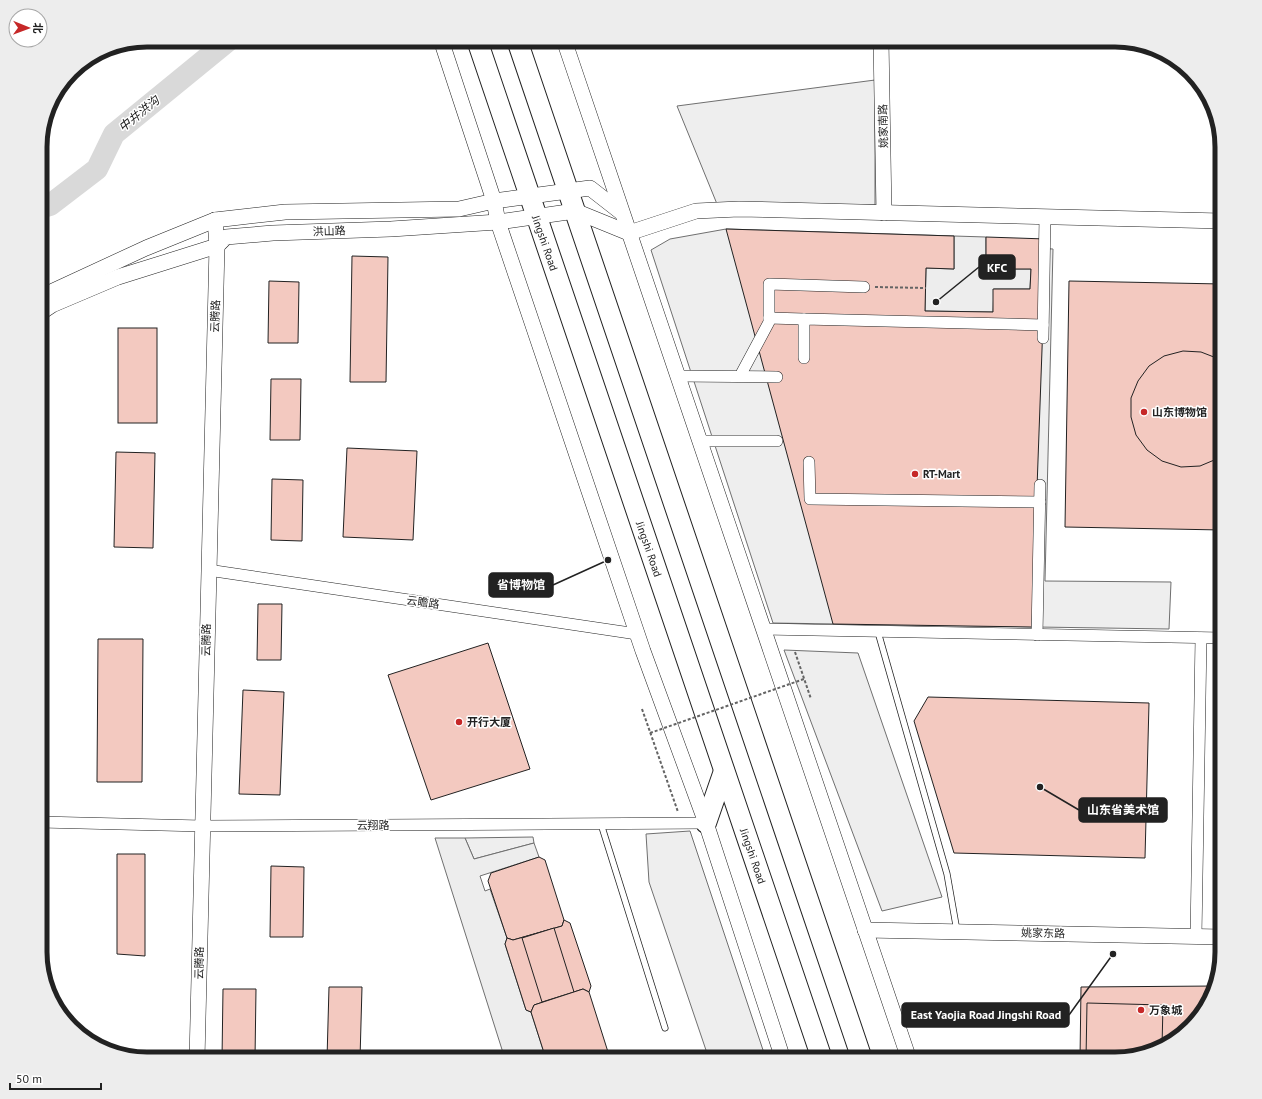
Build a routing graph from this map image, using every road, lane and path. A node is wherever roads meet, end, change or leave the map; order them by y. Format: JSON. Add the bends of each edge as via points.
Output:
{"nodes":[{"id":1,"x":443,"y":47,"type":"edge"},
{"id":2,"x":479,"y":47,"type":"edge"},
{"id":3,"x":519,"y":47,"type":"edge"},
{"id":4,"x":566,"y":47,"type":"edge"},
{"id":5,"x":882,"y":47,"type":"edge"},
{"id":6,"x":568,"y":191,"type":"junction"},
{"id":7,"x":530,"y":196,"type":"junction"},
{"id":8,"x":494,"y":201,"type":"junction"},
{"id":9,"x":575,"y":212,"type":"junction"},
{"id":10,"x":622,"y":213,"type":"junction"},
{"id":11,"x":884,"y":213,"type":"junction"},
{"id":12,"x":1045,"y":216,"type":"junction"},
{"id":13,"x":537,"y":217,"type":"junction"},
{"id":14,"x":215,"y":220,"type":"junction"},
{"id":15,"x":1215,"y":221,"type":"edge"},
{"id":16,"x":498,"y":222,"type":"junction"},
{"id":17,"x":629,"y":233,"type":"junction"},
{"id":18,"x":217,"y":246,"type":"junction"},
{"id":19,"x":864,"y":287,"type":"joint"},
{"id":20,"x":926,"y":288,"type":"dead end"},
{"id":21,"x":47,"y":294,"type":"edge"},
{"id":22,"x":47,"y":308,"type":"edge"},
{"id":23,"x":769,"y":318,"type":"junction"},
{"id":24,"x":804,"y":319,"type":"junction"},
{"id":25,"x":1043,"y":325,"type":"dead end"},
{"id":26,"x":1043,"y":338,"type":"dead end"},
{"id":27,"x":804,"y":358,"type":"dead end"},
{"id":28,"x":677,"y":376,"type":"junction"},
{"id":29,"x":740,"y":376,"type":"junction"},
{"id":30,"x":777,"y":377,"type":"dead end"},
{"id":31,"x":777,"y":441,"type":"dead end"},
{"id":32,"x":701,"y":442,"type":"junction"},
{"id":33,"x":809,"y":462,"type":"dead end"},
{"id":34,"x":1040,"y":485,"type":"dead end"},
{"id":35,"x":1040,"y":502,"type":"junction"},
{"id":36,"x":208,"y":570,"type":"junction"},
{"id":37,"x":763,"y":629,"type":"junction"},
{"id":38,"x":878,"y":632,"type":"junction"},
{"id":39,"x":637,"y":634,"type":"junction"},
{"id":40,"x":1037,"y":635,"type":"junction"},
{"id":41,"x":1201,"y":638,"type":"junction"},
{"id":42,"x":1215,"y":638,"type":"edge"},
{"id":43,"x":795,"y":652,"type":"dead end"},
{"id":44,"x":804,"y":679,"type":"junction"},
{"id":45,"x":811,"y":699,"type":"dead end"},
{"id":46,"x":642,"y":709,"type":"dead end"},
{"id":47,"x":650,"y":733,"type":"junction"},
{"id":48,"x":724,"y":771,"type":"junction"},
{"id":49,"x":47,"y":822,"type":"edge"},
{"id":50,"x":682,"y":823,"type":"junction"},
{"id":51,"x":706,"y":823,"type":"junction"},
{"id":52,"x":601,"y":824,"type":"junction"},
{"id":53,"x":202,"y":826,"type":"junction"},
{"id":54,"x":865,"y":930,"type":"junction"},
{"id":55,"x":957,"y":931,"type":"junction"},
{"id":56,"x":1196,"y":936,"type":"junction"},
{"id":57,"x":1215,"y":937,"type":"edge"},
{"id":58,"x":665,"y":1028,"type":"dead end"},
{"id":59,"x":197,"y":1052,"type":"edge"},
{"id":60,"x":781,"y":1052,"type":"edge"},
{"id":61,"x":820,"y":1052,"type":"edge"},
{"id":62,"x":860,"y":1052,"type":"edge"},
{"id":63,"x":907,"y":1052,"type":"edge"}],
"edges":[{"from":1,"to":8,"type":"main road"},
{"from":2,"to":7,"type":"highway","name":"Jingshi Road"},
{"from":3,"to":6,"type":"highway"},
{"from":4,"to":10,"type":"main road"},
{"from":5,"to":11,"type":"main road","name":"姚家南路"},
{"from":6,"to":7,"type":"main road","name":"洪山路"},
{"from":6,"to":9,"type":"highway"},
{"from":6,"to":10,"type":"main road","name":"洪山路","via":[[590,188]]},
{"from":7,"to":8,"type":"main road","name":"洪山路"},
{"from":7,"to":13,"type":"highway","name":"Jingshi Road"},
{"from":8,"to":14,"type":"main road","name":"洪山路","via":[[459,209],[285,212]]},
{"from":8,"to":16,"type":"main road"},
{"from":9,"to":13,"type":"main road","name":"洪山路"},
{"from":9,"to":17,"type":"main road","name":"洪山路"},
{"from":9,"to":62,"type":"highway"},
{"from":10,"to":17,"type":"main road"},
{"from":11,"to":12,"type":"main road"},
{"from":11,"to":17,"type":"main road","via":[[739,209],[696,211]]},
{"from":12,"to":15,"type":"main road"},
{"from":12,"to":26,"type":"street"},
{"from":13,"to":16,"type":"main road","name":"洪山路"},
{"from":13,"to":48,"type":"highway","name":"Jingshi Road"},
{"from":14,"to":18,"type":"main road","name":"云腾路"},
{"from":14,"to":21,"type":"main road","name":"洪山路","via":[[146,248]]},
{"from":16,"to":18,"type":"main road","name":"洪山路","via":[[226,237]]},
{"from":16,"to":39,"type":"main road"},
{"from":17,"to":28,"type":"main road"},
{"from":18,"to":22,"type":"main road","name":"洪山路","via":[[118,278]]},
{"from":18,"to":36,"type":"main road","name":"云腾路"},
{"from":19,"to":20,"type":"path"},
{"from":19,"to":23,"type":"street","via":[[769,284]]},
{"from":23,"to":24,"type":"street"},
{"from":23,"to":29,"type":"street"},
{"from":24,"to":25,"type":"street"},
{"from":24,"to":27,"type":"street"},
{"from":28,"to":29,"type":"street"},
{"from":28,"to":32,"type":"main road"},
{"from":29,"to":30,"type":"street"},
{"from":31,"to":32,"type":"street"},
{"from":32,"to":37,"type":"main road"},
{"from":33,"to":35,"type":"street","via":[[810,499]]},
{"from":34,"to":35,"type":"street"},
{"from":35,"to":40,"type":"street"},
{"from":36,"to":39,"type":"street","name":"云瞻路"},
{"from":36,"to":53,"type":"main road","name":"云腾路"},
{"from":37,"to":38,"type":"street"},
{"from":37,"to":54,"type":"main road"},
{"from":38,"to":40,"type":"street"},
{"from":38,"to":55,"type":"lane","via":[[947,874]]},
{"from":39,"to":51,"type":"main road"},
{"from":40,"to":41,"type":"street"},
{"from":41,"to":42,"type":"street"},
{"from":41,"to":56,"type":"street"},
{"from":43,"to":44,"type":"path","bridge":true},
{"from":44,"to":45,"type":"path","bridge":true},
{"from":44,"to":47,"type":"path","bridge":true},
{"from":46,"to":47,"type":"path"},
{"from":47,"to":50,"type":"path"},
{"from":48,"to":51,"type":"highway"},
{"from":48,"to":61,"type":"highway","name":"Jingshi Road"},
{"from":49,"to":53,"type":"street","name":"云翔路"},
{"from":50,"to":51,"type":"street","name":"云翔路"},
{"from":50,"to":52,"type":"street","name":"云翔路"},
{"from":51,"to":60,"type":"main road"},
{"from":52,"to":53,"type":"street","name":"云翔路"},
{"from":52,"to":58,"type":"lane"},
{"from":53,"to":59,"type":"main road","name":"云腾路"},
{"from":54,"to":55,"type":"main road","name":"姚家东路"},
{"from":54,"to":63,"type":"main road"},
{"from":55,"to":56,"type":"main road","name":"姚家东路"},
{"from":56,"to":57,"type":"main road","name":"姚家东路"}]}
